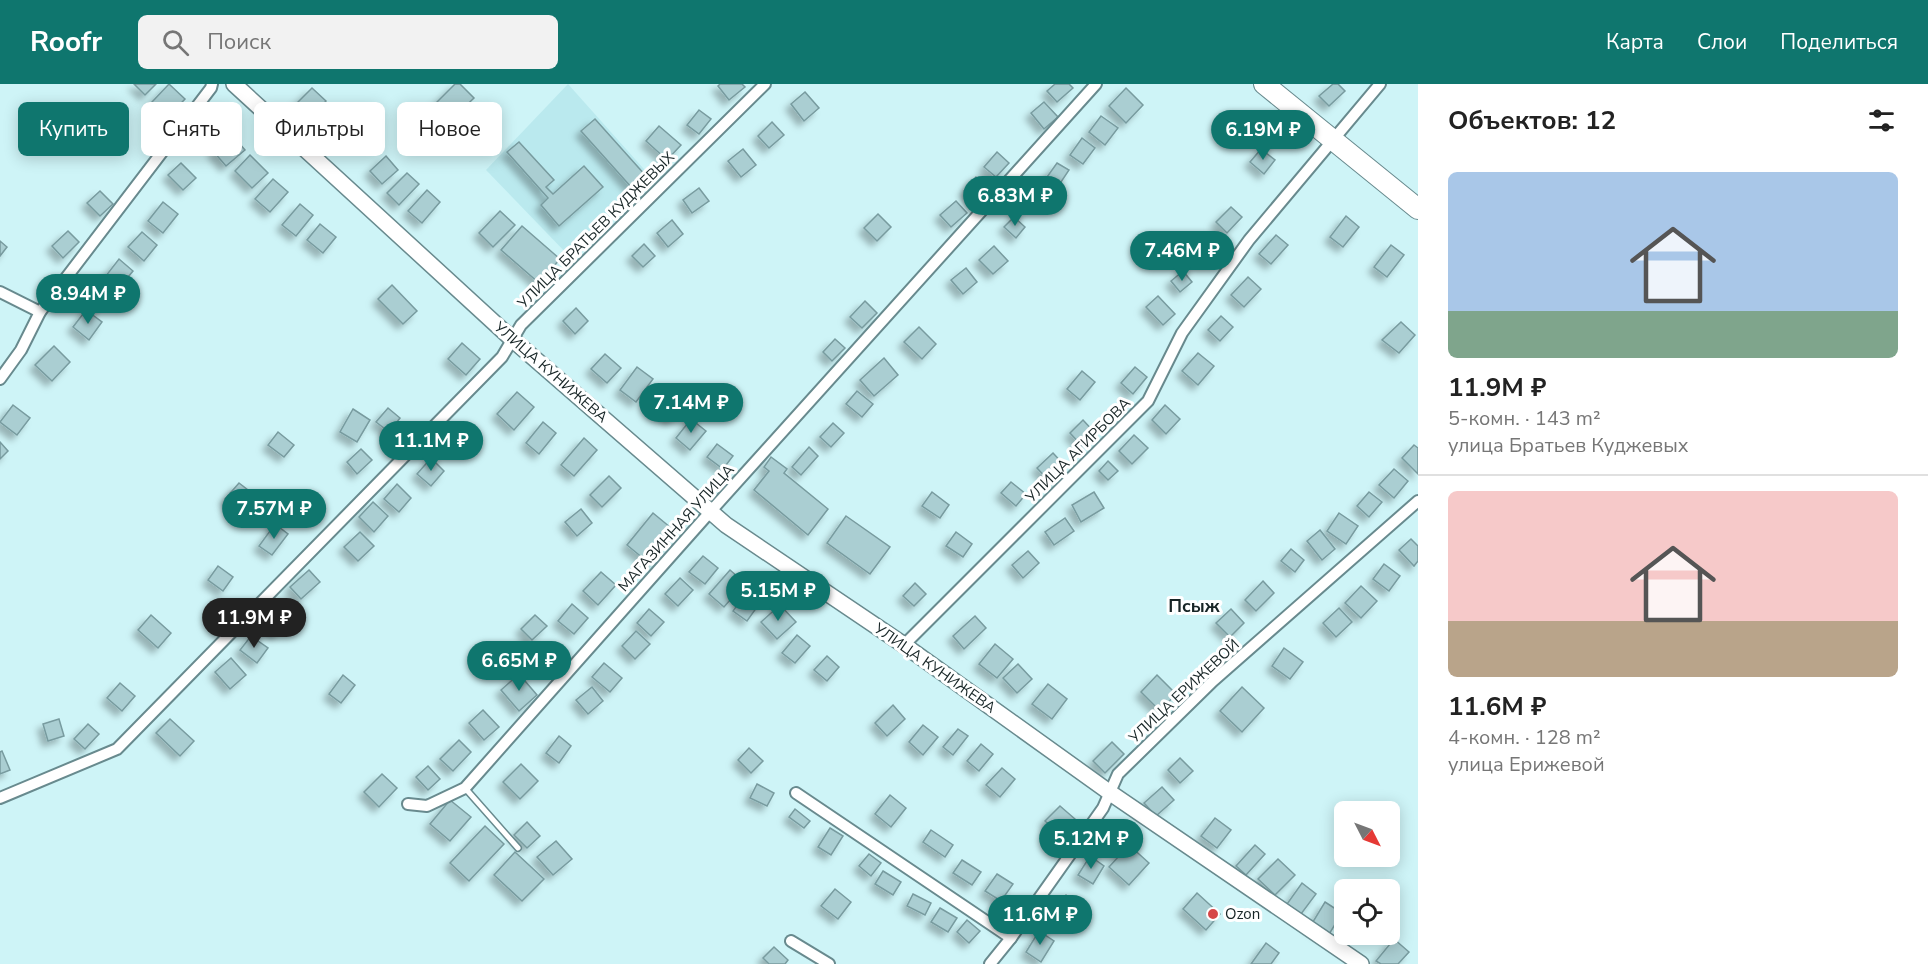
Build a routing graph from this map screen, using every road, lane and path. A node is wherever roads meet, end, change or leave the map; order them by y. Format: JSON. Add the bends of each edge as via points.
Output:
{"nodes":[{"id":1,"x":212,"y":84,"type":"edge"},
{"id":2,"x":234,"y":84,"type":"edge"},
{"id":3,"x":765,"y":84,"type":"edge"},
{"id":4,"x":1096,"y":84,"type":"edge"},
{"id":5,"x":1263,"y":84,"type":"edge"},
{"id":6,"x":1380,"y":84,"type":"edge"},
{"id":7,"x":1334,"y":141,"type":"junction"},
{"id":8,"x":1418,"y":209,"type":"edge"},
{"id":9,"x":0,"y":291,"type":"edge"},
{"id":10,"x":40,"y":312,"type":"junction"},
{"id":11,"x":512,"y":339,"type":"junction"},
{"id":12,"x":0,"y":379,"type":"edge"},
{"id":13,"x":1418,"y":501,"type":"edge"},
{"id":14,"x":710,"y":512,"type":"junction"},
{"id":15,"x":904,"y":645,"type":"junction"},
{"id":16,"x":465,"y":788,"type":"junction"},
{"id":17,"x":1109,"y":792,"type":"junction"},
{"id":18,"x":796,"y":793,"type":"dead end"},
{"id":19,"x":0,"y":798,"type":"edge"},
{"id":20,"x":408,"y":804,"type":"dead end"},
{"id":21,"x":518,"y":848,"type":"dead end"},
{"id":22,"x":1011,"y":938,"type":"junction"},
{"id":23,"x":791,"y":941,"type":"dead end"},
{"id":24,"x":829,"y":964,"type":"edge"},
{"id":25,"x":990,"y":964,"type":"edge"},
{"id":26,"x":1361,"y":964,"type":"edge"}],
"edges":[{"from":1,"to":10,"type":"street"},
{"from":2,"to":11,"type":"street","name":"УЛИЦА КУНИЖЕВА"},
{"from":3,"to":11,"type":"street","name":"УЛИЦА БРАТЬЕВ КУДЖЕВЫХ","via":[[521,325]]},
{"from":4,"to":14,"type":"street","name":"МАГАЗИННАЯ УЛИЦА"},
{"from":5,"to":7,"type":"highway"},
{"from":6,"to":7,"type":"street","name":"УЛИЦА АГИРБОВА"},
{"from":7,"to":8,"type":"highway"},
{"from":7,"to":15,"type":"street","name":"УЛИЦА АГИРБОВА","via":[[1249,240],[1182,333],[1148,401]]},
{"from":9,"to":10,"type":"street"},
{"from":10,"to":12,"type":"street","via":[[21,350]]},
{"from":11,"to":14,"type":"street","name":"УЛИЦА КУНИЖЕВА"},
{"from":11,"to":19,"type":"street","name":"УЛИЦА БРАТЬЕВ КУДЖЕВЫХ","via":[[502,357],[117,749]]},
{"from":13,"to":17,"type":"street","name":"УЛИЦА ЕРИЖЕВОЙ","via":[[1213,681],[1118,774]]},
{"from":14,"to":15,"type":"street","name":"УЛИЦА КУНИЖЕВА"},
{"from":14,"to":16,"type":"street","name":"МАГАЗИННАЯ УЛИЦА"},
{"from":15,"to":17,"type":"street","name":"УЛИЦА КУНИЖЕВА"},
{"from":16,"to":20,"type":"street","name":"МАГАЗИННАЯ УЛИЦА","via":[[427,806]]},
{"from":16,"to":21,"type":"lane"},
{"from":17,"to":22,"type":"street","name":"УЛИЦА ЕРИЖЕВОЙ","via":[[1102,808]]},
{"from":17,"to":26,"type":"street","name":"УЛИЦА КУНИЖЕВА"},
{"from":18,"to":22,"type":"street"},
{"from":22,"to":25,"type":"street","name":"УЛИЦА ЕРИЖЕВОЙ"},
{"from":23,"to":24,"type":"street"}]}
